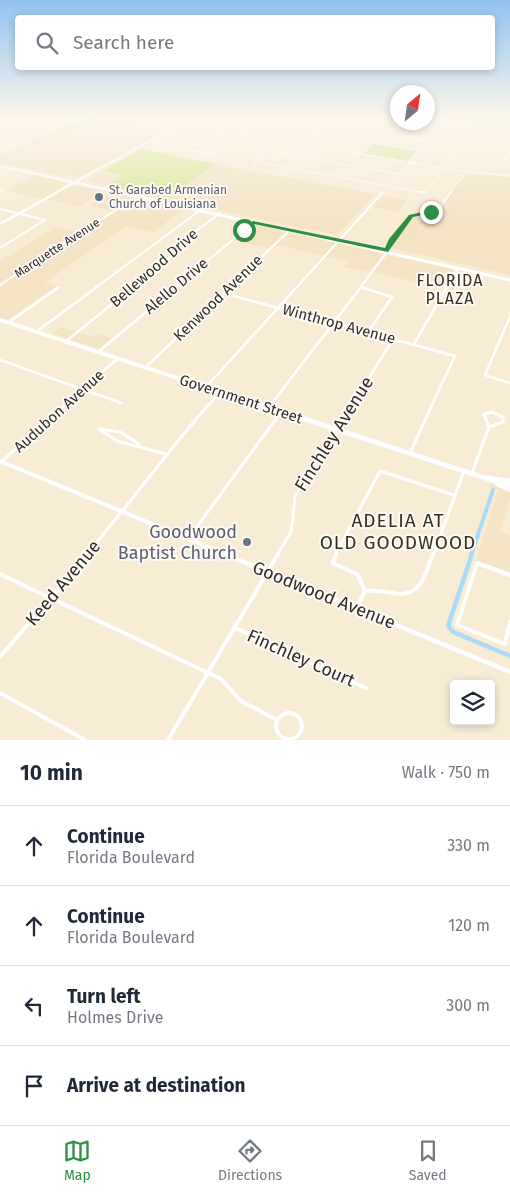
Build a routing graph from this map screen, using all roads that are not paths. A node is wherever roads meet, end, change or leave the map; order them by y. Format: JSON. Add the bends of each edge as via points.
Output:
{"nodes":[{"id":1,"x":420,"y":151,"type":"edge"},
{"id":2,"x":133,"y":152,"type":"edge"},
{"id":3,"x":203,"y":152,"type":"edge"},
{"id":4,"x":220,"y":152,"type":"edge"},
{"id":5,"x":262,"y":152,"type":"edge"},
{"id":6,"x":272,"y":152,"type":"edge"},
{"id":7,"x":350,"y":152,"type":"edge"},
{"id":8,"x":459,"y":152,"type":"edge"},
{"id":9,"x":510,"y":152,"type":"edge"},
{"id":10,"x":258,"y":162,"type":"junction"},
{"id":11,"x":410,"y":162,"type":"junction"},
{"id":12,"x":0,"y":165,"type":"edge"},
{"id":13,"x":445,"y":169,"type":"junction"},
{"id":14,"x":253,"y":170,"type":"dead end"},
{"id":15,"x":466,"y":172,"type":"junction"},
{"id":16,"x":399,"y":174,"type":"junction"},
{"id":17,"x":493,"y":174,"type":"junction"},
{"id":18,"x":510,"y":176,"type":"edge"},
{"id":19,"x":76,"y":182,"type":"junction"},
{"id":20,"x":388,"y":187,"type":"junction"},
{"id":21,"x":138,"y":196,"type":"junction"},
{"id":22,"x":0,"y":209,"type":"edge"},
{"id":23,"x":200,"y":210,"type":"junction"},
{"id":24,"x":18,"y":213,"type":"junction"},
{"id":25,"x":219,"y":214,"type":"junction"},
{"id":26,"x":254,"y":222,"type":"junction"},
{"id":27,"x":0,"y":224,"type":"edge"},
{"id":28,"x":290,"y":230,"type":"junction"},
{"id":29,"x":337,"y":240,"type":"junction"},
{"id":30,"x":346,"y":243,"type":"junction"},
{"id":31,"x":360,"y":244,"type":"junction"},
{"id":32,"x":0,"y":248,"type":"edge"},
{"id":33,"x":387,"y":251,"type":"junction"},
{"id":34,"x":458,"y":268,"type":"junction"},
{"id":35,"x":496,"y":275,"type":"junction"},
{"id":36,"x":510,"y":279,"type":"edge"},
{"id":37,"x":0,"y":285,"type":"edge"},
{"id":38,"x":59,"y":287,"type":"dead end"},
{"id":39,"x":361,"y":287,"type":"junction"},
{"id":40,"x":223,"y":293,"type":"junction"},
{"id":41,"x":276,"y":308,"type":"junction"},
{"id":42,"x":510,"y":316,"type":"edge"},
{"id":43,"x":0,"y":320,"type":"edge"},
{"id":44,"x":8,"y":323,"type":"junction"},
{"id":45,"x":332,"y":323,"type":"junction"},
{"id":46,"x":36,"y":332,"type":"junction"},
{"id":47,"x":368,"y":332,"type":"junction"},
{"id":48,"x":393,"y":339,"type":"junction"},
{"id":49,"x":66,"y":342,"type":"junction"},
{"id":50,"x":414,"y":344,"type":"junction"},
{"id":51,"x":98,"y":352,"type":"junction"},
{"id":52,"x":117,"y":359,"type":"junction"},
{"id":53,"x":0,"y":360,"type":"edge"},
{"id":54,"x":146,"y":368,"type":"junction"},
{"id":55,"x":510,"y":383,"type":"edge"},
{"id":56,"x":206,"y":387,"type":"junction"},
{"id":57,"x":82,"y":389,"type":"junction"},
{"id":58,"x":220,"y":392,"type":"junction"},
{"id":59,"x":121,"y":403,"type":"dead end"},
{"id":60,"x":268,"y":407,"type":"junction"},
{"id":61,"x":281,"y":412,"type":"junction"},
{"id":62,"x":489,"y":427,"type":"junction"},
{"id":63,"x":337,"y":430,"type":"junction"},
{"id":64,"x":142,"y":446,"type":"junction"},
{"id":65,"x":410,"y":453,"type":"junction"},
{"id":66,"x":166,"y":454,"type":"junction"},
{"id":67,"x":0,"y":462,"type":"edge"},
{"id":68,"x":464,"y":471,"type":"junction"},
{"id":69,"x":472,"y":473,"type":"junction"},
{"id":70,"x":482,"y":477,"type":"junction"},
{"id":71,"x":490,"y":481,"type":"junction"},
{"id":72,"x":510,"y":481,"type":"edge"},
{"id":73,"x":510,"y":486,"type":"edge"},
{"id":74,"x":510,"y":490,"type":"edge"},
{"id":75,"x":454,"y":495,"type":"junction"},
{"id":76,"x":123,"y":512,"type":"junction"},
{"id":77,"x":188,"y":539,"type":"junction"},
{"id":78,"x":268,"y":572,"type":"junction"},
{"id":79,"x":0,"y":574,"type":"edge"},
{"id":80,"x":510,"y":575,"type":"edge"},
{"id":81,"x":364,"y":591,"type":"junction"},
{"id":82,"x":51,"y":598,"type":"junction"},
{"id":83,"x":356,"y":608,"type":"junction"},
{"id":84,"x":510,"y":622,"type":"edge"},
{"id":85,"x":235,"y":628,"type":"junction"},
{"id":86,"x":0,"y":657,"type":"edge"},
{"id":87,"x":510,"y":672,"type":"edge"},
{"id":88,"x":208,"y":674,"type":"junction"},
{"id":89,"x":366,"y":688,"type":"dead end"},
{"id":90,"x":0,"y":693,"type":"edge"},
{"id":91,"x":277,"y":720,"type":"junction"},
{"id":92,"x":85,"y":740,"type":"edge"},
{"id":93,"x":168,"y":740,"type":"edge"}],
"edges":[{"from":1,"to":11,"type":"street"},
{"from":2,"to":19,"type":"street"},
{"from":3,"to":4,"type":"street"},
{"from":5,"to":10,"type":"street"},
{"from":6,"to":16,"type":"street"},
{"from":7,"to":11,"type":"street"},
{"from":8,"to":13,"type":"street"},
{"from":9,"to":17,"type":"street"},
{"from":10,"to":14,"type":"street"},
{"from":10,"to":20,"type":"street"},
{"from":11,"to":13,"type":"street"},
{"from":11,"to":16,"type":"street"},
{"from":12,"to":19,"type":"main road"},
{"from":13,"to":15,"type":"street"},
{"from":13,"to":20,"type":"street","via":[[425,193]]},
{"from":15,"to":17,"type":"street"},
{"from":15,"to":33,"type":"street","via":[[440,207],[411,216],[391,240]]},
{"from":16,"to":20,"type":"street"},
{"from":17,"to":18,"type":"street"},
{"from":19,"to":21,"type":"main road"},
{"from":19,"to":24,"type":"street"},
{"from":20,"to":29,"type":"street"},
{"from":21,"to":23,"type":"main road"},
{"from":21,"to":37,"type":"street","name":"Marquette Avenue"},
{"from":22,"to":24,"type":"street"},
{"from":23,"to":25,"type":"main road"},
{"from":23,"to":46,"type":"street"},
{"from":24,"to":27,"type":"street"},
{"from":24,"to":32,"type":"street","via":[[45,220]]},
{"from":25,"to":26,"type":"main road"},
{"from":25,"to":49,"type":"street","name":"Bellewood Drive"},
{"from":26,"to":28,"type":"main road"},
{"from":26,"to":51,"type":"street","name":"Alello Drive"},
{"from":28,"to":29,"type":"main road"},
{"from":28,"to":40,"type":"street","name":"Kenwood Avenue"},
{"from":29,"to":30,"type":"main road"},
{"from":29,"to":31,"type":"main road"},
{"from":29,"to":41,"type":"street"},
{"from":30,"to":31,"type":"main road"},
{"from":30,"to":33,"type":"main road"},
{"from":31,"to":33,"type":"main road"},
{"from":33,"to":34,"type":"main road"},
{"from":33,"to":35,"type":"main road"},
{"from":33,"to":39,"type":"street"},
{"from":34,"to":35,"type":"main road"},
{"from":34,"to":50,"type":"street"},
{"from":35,"to":36,"type":"main road"},
{"from":38,"to":44,"type":"street"},
{"from":39,"to":45,"type":"street"},
{"from":39,"to":47,"type":"street","via":[[392,297]]},
{"from":40,"to":41,"type":"street","name":"Winthrop Avenue"},
{"from":40,"to":54,"type":"street","name":"Kenwood Avenue"},
{"from":41,"to":45,"type":"street","name":"Winthrop Avenue"},
{"from":41,"to":56,"type":"street"},
{"from":42,"to":55,"type":"street","via":[[486,376]]},
{"from":43,"to":44,"type":"main road","name":"Government Street"},
{"from":44,"to":46,"type":"main road","name":"Government Street"},
{"from":45,"to":47,"type":"street","name":"Winthrop Avenue"},
{"from":45,"to":60,"type":"street"},
{"from":46,"to":49,"type":"main road","name":"Government Street"},
{"from":47,"to":48,"type":"street","name":"Winthrop Avenue"},
{"from":48,"to":50,"type":"street","name":"Winthrop Avenue"},
{"from":48,"to":63,"type":"street","name":"Finchley Avenue"},
{"from":49,"to":51,"type":"main road","name":"Government Street"},
{"from":50,"to":65,"type":"street","name":"Winthrop Avenue","via":[[455,356]]},
{"from":51,"to":52,"type":"main road","name":"Government Street"},
{"from":52,"to":54,"type":"main road","name":"Government Street"},
{"from":52,"to":57,"type":"street","name":"Audubon Avenue"},
{"from":53,"to":57,"type":"street"},
{"from":54,"to":56,"type":"main road","name":"Government Street"},
{"from":56,"to":58,"type":"main road","name":"Government Street"},
{"from":57,"to":59,"type":"street"},
{"from":57,"to":67,"type":"street","name":"Audubon Avenue"},
{"from":58,"to":60,"type":"main road","name":"Government Street"},
{"from":58,"to":66,"type":"street","name":"Keed Avenue"},
{"from":60,"to":61,"type":"main road","name":"Government Street"},
{"from":61,"to":63,"type":"main road","name":"Government Street"},
{"from":61,"to":77,"type":"street"},
{"from":62,"to":62,"type":"street","via":[[503,422],[503,417],[486,413],[483,417]]},
{"from":62,"to":69,"type":"street"},
{"from":63,"to":65,"type":"main road","name":"Government Street"},
{"from":63,"to":78,"type":"street","name":"Finchley Avenue","via":[[294,500],[292,530]]},
{"from":64,"to":64,"type":"street","via":[[116,441],[100,429],[120,432]]},
{"from":64,"to":66,"type":"street"},
{"from":65,"to":68,"type":"main road","name":"Government Street"},
{"from":66,"to":76,"type":"street","name":"Keed Avenue"},
{"from":67,"to":76,"type":"street","name":"Goodwood Avenue"},
{"from":68,"to":69,"type":"main road","name":"Government Street"},
{"from":68,"to":75,"type":"street"},
{"from":69,"to":70,"type":"main road","name":"Government Street"},
{"from":70,"to":71,"type":"main road","name":"Government Street"},
{"from":70,"to":72,"type":"main road","name":"Government Street"},
{"from":71,"to":73,"type":"main road","name":"Government Street"},
{"from":71,"to":74,"type":"main road"},
{"from":75,"to":81,"type":"street","via":[[455,500],[419,589],[405,595],[380,589]]},
{"from":75,"to":81,"type":"street","via":[[380,470],[333,562],[358,575]]},
{"from":76,"to":77,"type":"street","name":"Goodwood Avenue"},
{"from":76,"to":82,"type":"street","name":"Keed Avenue"},
{"from":77,"to":78,"type":"street","name":"Goodwood Avenue"},
{"from":78,"to":83,"type":"street","name":"Goodwood Avenue"},
{"from":78,"to":85,"type":"street","name":"Finchley Avenue"},
{"from":79,"to":82,"type":"street"},
{"from":80,"to":84,"type":"street","via":[[477,563],[457,625],[504,644]]},
{"from":81,"to":83,"type":"street"},
{"from":82,"to":86,"type":"street","name":"Keed Avenue"},
{"from":82,"to":88,"type":"street"},
{"from":83,"to":87,"type":"street","name":"Goodwood Avenue"},
{"from":85,"to":88,"type":"street","name":"Finchley Avenue"},
{"from":85,"to":89,"type":"street","name":"Finchley Court"},
{"from":88,"to":91,"type":"street","via":[[221,679],[241,701]]},
{"from":88,"to":93,"type":"street","name":"Finchley Avenue"},
{"from":90,"to":92,"type":"street"},
{"from":91,"to":91,"type":"street","via":[[285,714],[296,716],[300,720],[301,731],[297,736],[286,738],[277,732]]}]}
